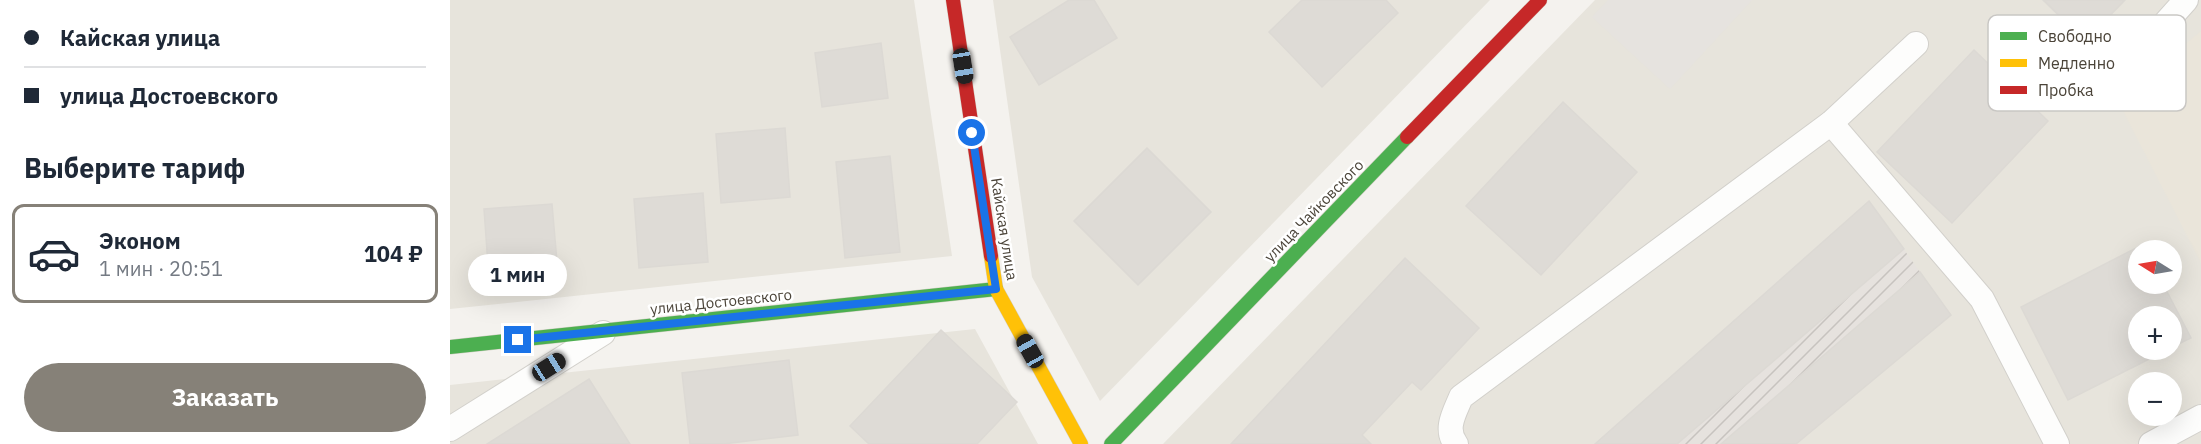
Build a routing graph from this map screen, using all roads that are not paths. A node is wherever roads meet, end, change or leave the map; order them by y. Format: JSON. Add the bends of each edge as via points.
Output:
{"nodes":[{"id":1,"x":952,"y":0,"type":"edge"},
{"id":2,"x":1540,"y":0,"type":"edge"},
{"id":3,"x":2186,"y":0,"type":"edge"},
{"id":4,"x":2172,"y":15,"type":"edge"},
{"id":5,"x":1916,"y":44,"type":"dead end"},
{"id":6,"x":1832,"y":123,"type":"junction"},
{"id":7,"x":996,"y":289,"type":"junction"},
{"id":8,"x":608,"y":330,"type":"junction"},
{"id":9,"x":450,"y":347,"type":"edge"},
{"id":10,"x":2201,"y":417,"type":"edge"},
{"id":11,"x":450,"y":429,"type":"edge"},
{"id":12,"x":1081,"y":444,"type":"edge"},
{"id":13,"x":1111,"y":444,"type":"edge"},
{"id":14,"x":1456,"y":444,"type":"edge"},
{"id":15,"x":2058,"y":444,"type":"edge"},
{"id":16,"x":2151,"y":444,"type":"edge"}],
"edges":[{"from":1,"to":7,"type":"street","name":"Кайская улица"},
{"from":2,"to":13,"type":"street","name":"улица Чайковского"},
{"from":3,"to":4,"type":"lane"},
{"from":5,"to":6,"type":"lane"},
{"from":6,"to":14,"type":"lane","via":[[1461,397],[1450,425]]},
{"from":6,"to":15,"type":"lane","via":[[1982,299]]},
{"from":7,"to":8,"type":"street","name":"улица Достоевского"},
{"from":7,"to":12,"type":"street","name":"Кайская улица"},
{"from":8,"to":9,"type":"street","name":"улица Достоевского"},
{"from":8,"to":11,"type":"lane"},
{"from":10,"to":16,"type":"lane"}]}
